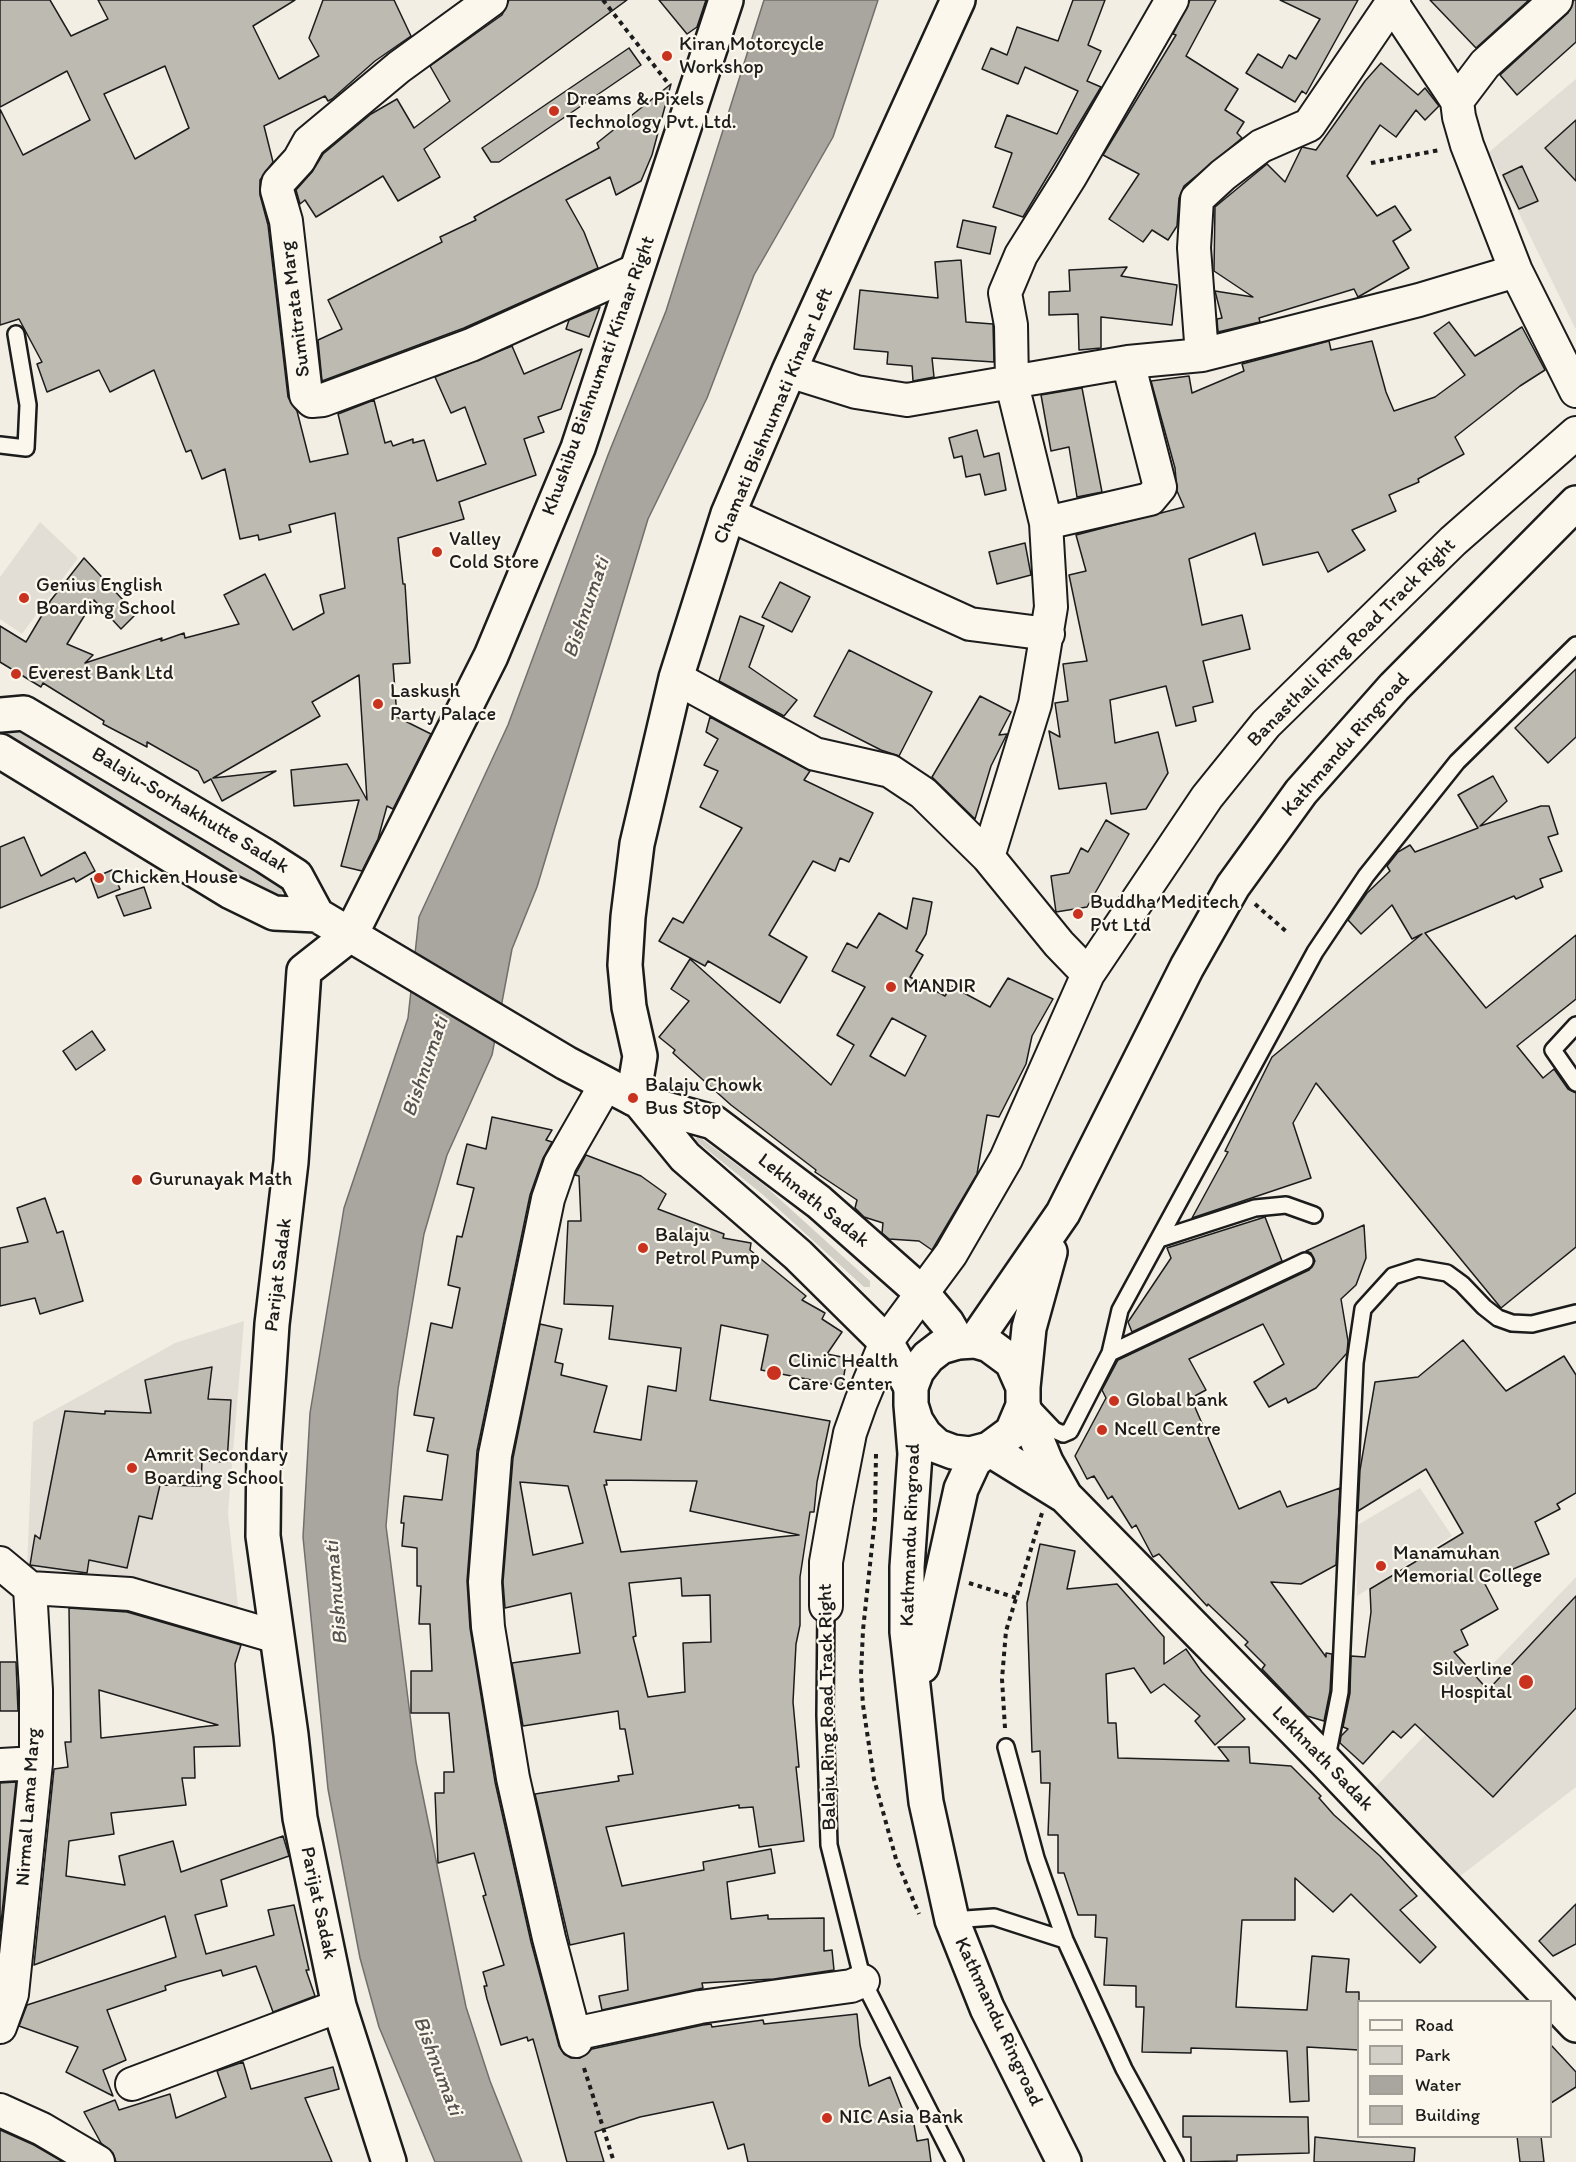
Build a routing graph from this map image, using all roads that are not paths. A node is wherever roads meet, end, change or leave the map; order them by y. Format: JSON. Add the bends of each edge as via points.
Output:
{"nodes":[{"id":1,"x":491,"y":0,"type":"edge"},
{"id":2,"x":726,"y":0,"type":"edge"},
{"id":3,"x":958,"y":0,"type":"edge"},
{"id":4,"x":1172,"y":0,"type":"edge"},
{"id":5,"x":1556,"y":0,"type":"edge"},
{"id":6,"x":1393,"y":1,"type":"edge"},
{"id":7,"x":1457,"y":101,"type":"junction"},
{"id":8,"x":638,"y":270,"type":"junction"},
{"id":9,"x":1516,"y":271,"type":"junction"},
{"id":10,"x":16,"y":334,"type":"dead end"},
{"id":11,"x":1202,"y":355,"type":"junction"},
{"id":12,"x":1128,"y":362,"type":"junction"},
{"id":13,"x":789,"y":371,"type":"junction"},
{"id":14,"x":1012,"y":384,"type":"junction"},
{"id":15,"x":1576,"y":391,"type":"edge"},
{"id":16,"x":1576,"y":433,"type":"edge"},
{"id":17,"x":0,"y":445,"type":"edge"},
{"id":18,"x":1572,"y":512,"type":"edge"},
{"id":19,"x":728,"y":514,"type":"junction"},
{"id":20,"x":1046,"y":523,"type":"junction"},
{"id":21,"x":1048,"y":634,"type":"junction"},
{"id":22,"x":1576,"y":645,"type":"edge"},
{"id":23,"x":676,"y":678,"type":"junction"},
{"id":24,"x":0,"y":716,"type":"edge"},
{"id":25,"x":0,"y":752,"type":"edge"},
{"id":26,"x":988,"y":857,"type":"junction"},
{"id":27,"x":317,"y":915,"type":"junction"},
{"id":28,"x":351,"y":934,"type":"junction"},
{"id":29,"x":1088,"y":974,"type":"junction"},
{"id":30,"x":1576,"y":1025,"type":"edge"},
{"id":31,"x":1576,"y":1083,"type":"edge"},
{"id":32,"x":627,"y":1095,"type":"junction"},
{"id":33,"x":1063,"y":1213,"type":"junction"},
{"id":34,"x":1314,"y":1215,"type":"dead end"},
{"id":35,"x":1159,"y":1239,"type":"junction"},
{"id":36,"x":1305,"y":1261,"type":"dead end"},
{"id":37,"x":922,"y":1293,"type":"junction"},
{"id":38,"x":1576,"y":1313,"type":"edge"},
{"id":39,"x":886,"y":1342,"type":"junction"},
{"id":40,"x":967,"y":1342,"type":"junction"},
{"id":41,"x":1110,"y":1353,"type":"junction"},
{"id":42,"x":911,"y":1396,"type":"junction"},
{"id":43,"x":1024,"y":1398,"type":"junction"},
{"id":44,"x":988,"y":1450,"type":"junction"},
{"id":45,"x":1065,"y":1496,"type":"junction"},
{"id":46,"x":0,"y":1563,"type":"edge"},
{"id":47,"x":30,"y":1588,"type":"junction"},
{"id":48,"x":826,"y":1606,"type":"joint"},
{"id":49,"x":277,"y":1637,"type":"junction"},
{"id":50,"x":915,"y":1700,"type":"junction"},
{"id":51,"x":1006,"y":1747,"type":"road end"},
{"id":52,"x":1326,"y":1762,"type":"junction"},
{"id":53,"x":36,"y":1763,"type":"junction"},
{"id":54,"x":0,"y":1765,"type":"edge"},
{"id":55,"x":952,"y":1920,"type":"junction"},
{"id":56,"x":1065,"y":1940,"type":"junction"},
{"id":57,"x":863,"y":1981,"type":"junction"},
{"id":58,"x":339,"y":2006,"type":"junction"},
{"id":59,"x":1576,"y":2025,"type":"edge"},
{"id":60,"x":0,"y":2027,"type":"edge"},
{"id":61,"x":132,"y":2084,"type":"dead end"},
{"id":62,"x":0,"y":2110,"type":"edge"},
{"id":63,"x":98,"y":2162,"type":"edge"},
{"id":64,"x":389,"y":2162,"type":"edge"},
{"id":65,"x":955,"y":2162,"type":"edge"},
{"id":66,"x":1064,"y":2162,"type":"edge"},
{"id":67,"x":1175,"y":2162,"type":"edge"}],
"edges":[{"from":1,"to":8,"type":"street","name":"Sumitrata Marg","via":[[399,67],[309,142],[278,183],[306,394],[312,401],[323,400],[471,345]]},
{"from":2,"to":8,"type":"main road","name":"Khushibu Bishnumati Kinaar Right"},
{"from":3,"to":13,"type":"main road","name":"Chamati Bishnumati Kinaar Left"},
{"from":4,"to":14,"type":"street","via":[[1021,255],[1005,293],[1011,325]]},
{"from":5,"to":7,"type":"street","via":[[1485,64]]},
{"from":6,"to":7,"type":"street"},
{"from":6,"to":11,"type":"street","via":[[1310,125],[1261,146],[1197,199],[1194,248]]},
{"from":7,"to":9,"type":"street","via":[[1467,145]]},
{"from":8,"to":28,"type":"main road","name":"Khushibu Bishnumati Kinaar Right","via":[[578,448],[492,656]]},
{"from":9,"to":11,"type":"street"},
{"from":9,"to":15,"type":"street"},
{"from":10,"to":17,"type":"lane","via":[[28,405],[26,448]]},
{"from":11,"to":12,"type":"street"},
{"from":12,"to":14,"type":"street"},
{"from":12,"to":20,"type":"street","via":[[1160,487],[1150,499]]},
{"from":13,"to":14,"type":"street","via":[[856,392],[907,400]]},
{"from":13,"to":19,"type":"main road","name":"Chamati Bishnumati Kinaar Left"},
{"from":14,"to":20,"type":"street"},
{"from":16,"to":29,"type":"street","name":"Banasthali Ring Road Track Right","via":[[1453,541],[1266,724],[1207,796]]},
{"from":18,"to":33,"type":"main road","name":"Kathmandu Ringroad","via":[[1394,687],[1301,792],[1233,886],[1186,967]]},
{"from":19,"to":21,"type":"street","via":[[970,624]]},
{"from":19,"to":23,"type":"main road","name":"Chamati Bishnumati Kinaar Left"},
{"from":20,"to":21,"type":"street","via":[[1051,607]]},
{"from":21,"to":26,"type":"street","via":[[1035,704]]},
{"from":22,"to":35,"type":"lane","via":[[1457,762],[1366,876],[1315,952]]},
{"from":23,"to":26,"type":"street","via":[[815,754],[890,771],[923,793]]},
{"from":23,"to":32,"type":"main road","name":"Chamati Bishnumati Kinaar Left","via":[[637,844],[628,917],[625,965],[640,1056]]},
{"from":24,"to":27,"type":"main road","name":"Balaju-Sorhakhutte Sadak","via":[[24,713],[265,856],[296,876]]},
{"from":25,"to":27,"type":"main road","via":[[231,892],[274,913]]},
{"from":26,"to":29,"type":"street"},
{"from":27,"to":28,"type":"main road"},
{"from":28,"to":32,"type":"main road","name":"Lekhnath Sadak"},
{"from":28,"to":49,"type":"main road","name":"Parijat Sadak","via":[[304,970],[291,1162],[272,1324],[264,1445],[263,1536]]},
{"from":29,"to":37,"type":"street","name":"Banasthali Ring Road Track Right","via":[[1006,1159],[951,1254]]},
{"from":30,"to":31,"type":"lane","via":[[1553,1050]]},
{"from":32,"to":37,"type":"main road","name":"Lekhnath Sadak","via":[[713,1122],[819,1202]]},
{"from":32,"to":39,"type":"main road","name":"Lekhnath Sadak","via":[[685,1157],[798,1255]]},
{"from":32,"to":57,"type":"street","via":[[560,1164],[548,1199],[495,1455],[485,1582],[488,1627],[513,1778],[575,2038],[700,2007],[851,1986]]},
{"from":33,"to":40,"type":"main road","name":"Kathmandu Ringroad"},
{"from":33,"to":43,"type":"main road","name":"Kathmandu Ringroad","via":[[1029,1328]]},
{"from":34,"to":35,"type":"lane","via":[[1286,1204],[1255,1208]]},
{"from":35,"to":41,"type":"lane","via":[[1120,1310]]},
{"from":36,"to":41,"type":"lane"},
{"from":37,"to":39,"type":"street","name":"Banasthali Ring Road Track Right"},
{"from":37,"to":40,"type":"main road","name":"Lekhnath Sadak"},
{"from":38,"to":52,"type":"lane","via":[[1532,1324],[1512,1323],[1498,1318],[1447,1273],[1418,1268],[1393,1276],[1363,1309],[1355,1363],[1340,1692]]},
{"from":39,"to":42,"type":"main road","name":"Lekhnath Sadak"},
{"from":39,"to":48,"type":"street","name":"Balaju Ring Road Track Right","via":[[850,1433],[826,1562]]},
{"from":40,"to":42,"type":"main road","via":[[942,1347],[928,1357],[917,1371]]},
{"from":40,"to":43,"type":"main road","via":[[989,1345],[1012,1362]]},
{"from":41,"to":43,"type":"lane","via":[[1070,1431],[1063,1434],[1054,1430]]},
{"from":42,"to":44,"type":"main road","name":"Kathmandu Ringroad","via":[[916,1421],[938,1446],[970,1454]]},
{"from":42,"to":50,"type":"main road","name":"Kathmandu Ringroad","via":[[915,1454],[907,1632]]},
{"from":43,"to":44,"type":"main road","name":"Kathmandu Ringroad","via":[[1012,1432]]},
{"from":43,"to":45,"type":"main road","name":"Lekhnath Sadak","via":[[1046,1462]]},
{"from":44,"to":45,"type":"main road","name":"Lekhnath Sadak"},
{"from":44,"to":50,"type":"main road","name":"Kathmandu Ringroad","via":[[974,1461],[961,1489]]},
{"from":45,"to":52,"type":"main road","name":"Lekhnath Sadak"},
{"from":46,"to":47,"type":"street"},
{"from":47,"to":49,"type":"street","via":[[130,1594]]},
{"from":47,"to":53,"type":"street","name":"Nirmal Lama Marg"},
{"from":48,"to":57,"type":"lane","name":"Balaju Ring Road Track Right","via":[[829,1845]]},
{"from":49,"to":58,"type":"main road","name":"Parijat Sadak","via":[[300,1818]]},
{"from":50,"to":55,"type":"main road","name":"Kathmandu Ringroad","via":[[926,1802]]},
{"from":51,"to":56,"type":"lane","via":[[1036,1858]]},
{"from":52,"to":59,"type":"main road","name":"Lekhnath Sadak"},
{"from":53,"to":54,"type":"street"},
{"from":53,"to":60,"type":"street","name":"Nirmal Lama Marg","via":[[12,1994]]},
{"from":55,"to":56,"type":"lane","via":[[994,1917]]},
{"from":55,"to":66,"type":"main road","name":"Kathmandu Ringroad","via":[[987,2008]]},
{"from":56,"to":67,"type":"lane","via":[[1124,2069]]},
{"from":57,"to":65,"type":"lane","name":"Balaju Ring Road Track Right"},
{"from":58,"to":61,"type":"street"},
{"from":58,"to":64,"type":"main road","name":"Parijat Sadak"},
{"from":62,"to":63,"type":"street"}]}
